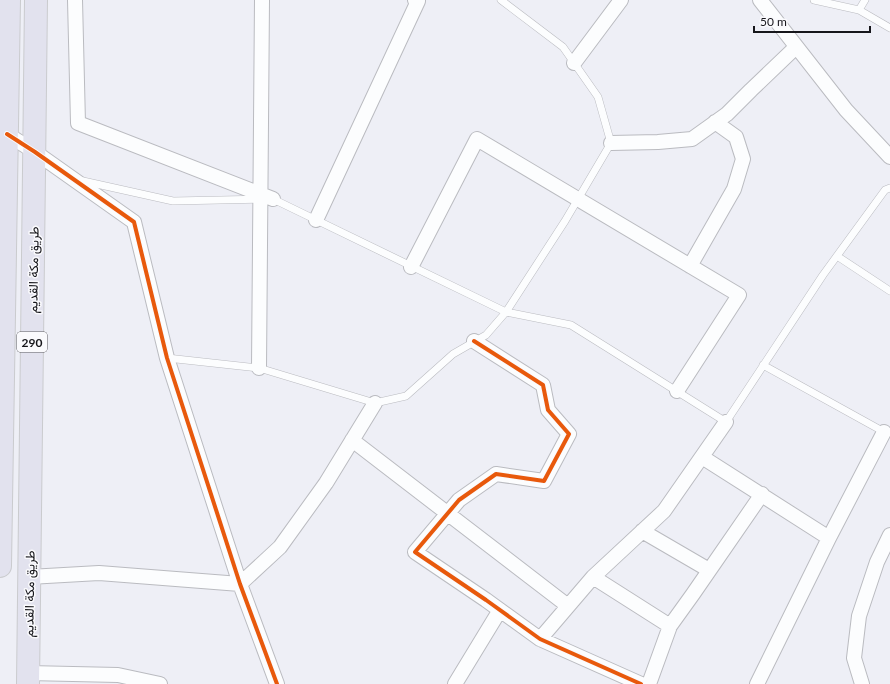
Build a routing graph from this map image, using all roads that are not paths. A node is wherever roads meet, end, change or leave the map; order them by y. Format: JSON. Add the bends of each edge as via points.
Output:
{"nodes":[{"id":1,"x":9,"y":0,"type":"edge"},
{"id":2,"x":36,"y":0,"type":"edge"},
{"id":3,"x":75,"y":0,"type":"edge"},
{"id":4,"x":262,"y":0,"type":"edge"},
{"id":5,"x":415,"y":0,"type":"edge"},
{"id":6,"x":501,"y":0,"type":"edge"},
{"id":7,"x":621,"y":0,"type":"edge"},
{"id":8,"x":760,"y":0,"type":"edge"},
{"id":9,"x":814,"y":0,"type":"edge"},
{"id":10,"x":865,"y":0,"type":"edge"},
{"id":11,"x":859,"y":10,"type":"junction"},
{"id":12,"x":890,"y":28,"type":"edge"},
{"id":13,"x":796,"y":47,"type":"junction"},
{"id":14,"x":574,"y":63,"type":"junction"},
{"id":15,"x":715,"y":122,"type":"junction"},
{"id":16,"x":7,"y":134,"type":"junction"},
{"id":17,"x":611,"y":143,"type":"junction"},
{"id":18,"x":35,"y":152,"type":"junction"},
{"id":19,"x":890,"y":157,"type":"edge"},
{"id":20,"x":73,"y":179,"type":"junction"},
{"id":21,"x":890,"y":188,"type":"edge"},
{"id":22,"x":264,"y":197,"type":"junction"},
{"id":23,"x":578,"y":199,"type":"junction"},
{"id":24,"x":316,"y":220,"type":"junction"},
{"id":25,"x":837,"y":256,"type":"junction"},
{"id":26,"x":411,"y":266,"type":"junction"},
{"id":27,"x":690,"y":266,"type":"junction"},
{"id":28,"x":890,"y":291,"type":"edge"},
{"id":29,"x":506,"y":312,"type":"junction"},
{"id":30,"x":474,"y":341,"type":"junction"},
{"id":31,"x":167,"y":358,"type":"junction"},
{"id":32,"x":763,"y":365,"type":"junction"},
{"id":33,"x":259,"y":368,"type":"junction"},
{"id":34,"x":677,"y":391,"type":"junction"},
{"id":35,"x":375,"y":403,"type":"junction"},
{"id":36,"x":726,"y":422,"type":"junction"},
{"id":37,"x":887,"y":433,"type":"edge"},
{"id":38,"x":352,"y":440,"type":"junction"},
{"id":39,"x":702,"y":457,"type":"junction"},
{"id":40,"x":762,"y":494,"type":"junction"},
{"id":41,"x":448,"y":514,"type":"junction"},
{"id":42,"x":642,"y":531,"type":"junction"},
{"id":43,"x":890,"y":535,"type":"edge"},
{"id":44,"x":829,"y":538,"type":"junction"},
{"id":45,"x":0,"y":566,"type":"edge"},
{"id":46,"x":709,"y":570,"type":"junction"},
{"id":47,"x":29,"y":577,"type":"junction"},
{"id":48,"x":593,"y":577,"type":"junction"},
{"id":49,"x":240,"y":584,"type":"junction"},
{"id":50,"x":568,"y":606,"type":"junction"},
{"id":51,"x":500,"y":610,"type":"junction"},
{"id":52,"x":670,"y":626,"type":"junction"},
{"id":53,"x":540,"y":639,"type":"junction"},
{"id":54,"x":28,"y":678,"type":"edge"},
{"id":55,"x":160,"y":684,"type":"edge"},
{"id":56,"x":277,"y":684,"type":"edge"},
{"id":57,"x":455,"y":684,"type":"edge"},
{"id":58,"x":641,"y":684,"type":"edge"},
{"id":59,"x":649,"y":684,"type":"edge"},
{"id":60,"x":757,"y":684,"type":"edge"},
{"id":61,"x":862,"y":684,"type":"edge"}],
"edges":[{"from":1,"to":16,"type":"highway","number":"290"},
{"from":2,"to":18,"type":"highway","name":"طريق مكة القديم","number":"290"},
{"from":3,"to":22,"type":"street","via":[[78,123]]},
{"from":4,"to":22,"type":"street"},
{"from":5,"to":24,"type":"street","via":[[418,1]]},
{"from":6,"to":14,"type":"lane","via":[[563,47]]},
{"from":7,"to":14,"type":"street"},
{"from":8,"to":13,"type":"street"},
{"from":9,"to":11,"type":"lane"},
{"from":10,"to":11,"type":"lane"},
{"from":11,"to":12,"type":"lane"},
{"from":13,"to":15,"type":"street","via":[[727,114]]},
{"from":13,"to":19,"type":"street","via":[[846,110]]},
{"from":14,"to":17,"type":"lane","via":[[598,96]]},
{"from":15,"to":17,"type":"street","via":[[692,139]]},
{"from":15,"to":27,"type":"street","via":[[736,137],[743,159],[734,189]]},
{"from":16,"to":18,"type":"street"},
{"from":16,"to":45,"type":"highway","number":"290"},
{"from":17,"to":23,"type":"lane"},
{"from":18,"to":20,"type":"street"},
{"from":18,"to":47,"type":"highway","name":"طريق مكة القديم","number":"290"},
{"from":20,"to":22,"type":"lane","via":[[173,201]]},
{"from":20,"to":31,"type":"street","via":[[134,222]]},
{"from":21,"to":25,"type":"lane","via":[[885,190]]},
{"from":22,"to":24,"type":"lane"},
{"from":22,"to":33,"type":"street"},
{"from":23,"to":26,"type":"street","via":[[477,139]]},
{"from":23,"to":27,"type":"street"},
{"from":23,"to":29,"type":"lane"},
{"from":24,"to":26,"type":"lane"},
{"from":25,"to":28,"type":"lane"},
{"from":25,"to":32,"type":"lane"},
{"from":26,"to":29,"type":"lane"},
{"from":27,"to":34,"type":"street","via":[[739,295]]},
{"from":29,"to":30,"type":"lane","via":[[486,335]]},
{"from":29,"to":34,"type":"lane","via":[[571,325]]},
{"from":30,"to":35,"type":"lane","via":[[453,354],[406,396]]},
{"from":30,"to":41,"type":"street","via":[[543,385],[548,410],[570,434],[544,481],[496,474],[459,500]]},
{"from":31,"to":33,"type":"lane"},
{"from":31,"to":49,"type":"street"},
{"from":32,"to":36,"type":"lane"},
{"from":32,"to":37,"type":"lane"},
{"from":33,"to":35,"type":"lane"},
{"from":34,"to":36,"type":"lane"},
{"from":35,"to":38,"type":"street"},
{"from":36,"to":39,"type":"street"},
{"from":37,"to":44,"type":"street"},
{"from":38,"to":41,"type":"street"},
{"from":38,"to":49,"type":"street","via":[[326,483],[280,547]]},
{"from":39,"to":40,"type":"street"},
{"from":39,"to":42,"type":"street","via":[[664,511]]},
{"from":40,"to":44,"type":"street"},
{"from":40,"to":46,"type":"street"},
{"from":41,"to":50,"type":"street"},
{"from":41,"to":51,"type":"street","via":[[414,552]]},
{"from":42,"to":46,"type":"street"},
{"from":42,"to":48,"type":"street"},
{"from":43,"to":61,"type":"street","via":[[877,562],[859,616],[854,658]]},
{"from":44,"to":60,"type":"street"},
{"from":46,"to":52,"type":"street"},
{"from":47,"to":49,"type":"street","via":[[99,573]]},
{"from":47,"to":54,"type":"highway","name":"طريق مكة القديم","number":"290"},
{"from":48,"to":50,"type":"street"},
{"from":48,"to":52,"type":"street"},
{"from":49,"to":56,"type":"street"},
{"from":50,"to":53,"type":"street"},
{"from":51,"to":53,"type":"street"},
{"from":51,"to":57,"type":"street"},
{"from":52,"to":59,"type":"street"},
{"from":53,"to":58,"type":"street"},
{"from":54,"to":55,"type":"street","via":[[118,675]]}]}
